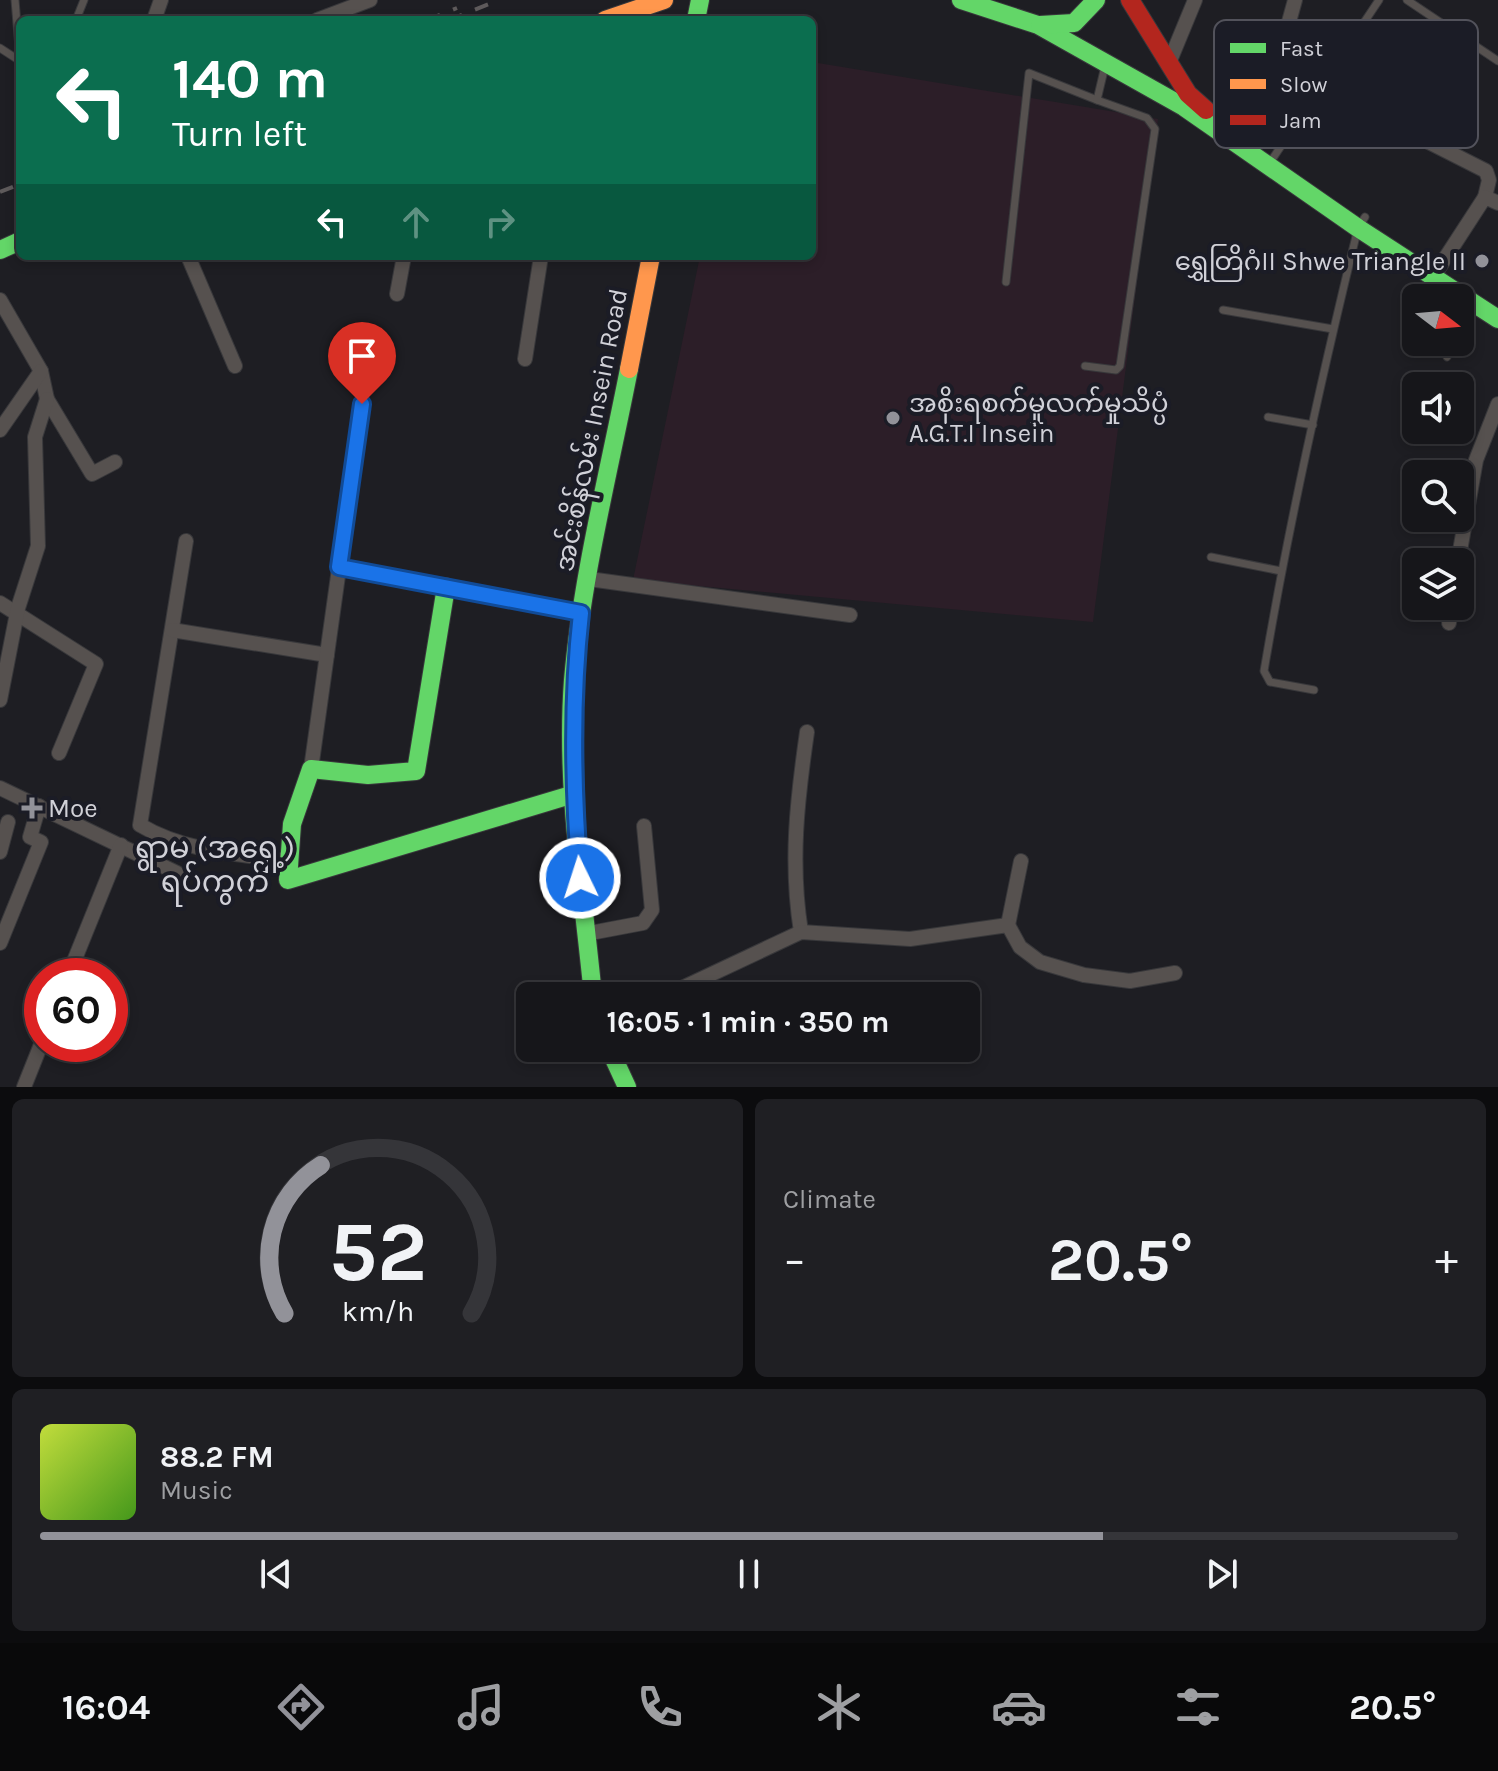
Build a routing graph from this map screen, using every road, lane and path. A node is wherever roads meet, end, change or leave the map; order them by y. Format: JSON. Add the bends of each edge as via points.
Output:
{"nodes":[{"id":1,"x":370,"y":0,"type":"edge"},
{"id":2,"x":664,"y":0,"type":"edge"},
{"id":3,"x":961,"y":0,"type":"edge"},
{"id":4,"x":1096,"y":0,"type":"edge"},
{"id":5,"x":1113,"y":0,"type":"edge"},
{"id":6,"x":1130,"y":0,"type":"edge"},
{"id":7,"x":1195,"y":0,"type":"edge"},
{"id":8,"x":1295,"y":0,"type":"edge"},
{"id":9,"x":1379,"y":0,"type":"edge"},
{"id":10,"x":1407,"y":0,"type":"edge"},
{"id":11,"x":328,"y":16,"type":"edge"},
{"id":12,"x":617,"y":16,"type":"edge"},
{"id":13,"x":1289,"y":20,"type":"edge"},
{"id":14,"x":1366,"y":20,"type":"edge"},
{"id":15,"x":1437,"y":20,"type":"edge"},
{"id":16,"x":1038,"y":25,"type":"junction"},
{"id":17,"x":1478,"y":48,"type":"edge"},
{"id":18,"x":1498,"y":61,"type":"edge"},
{"id":19,"x":1169,"y":63,"type":"junction"},
{"id":20,"x":1106,"y":64,"type":"junction"},
{"id":21,"x":1097,"y":100,"type":"junction"},
{"id":22,"x":1192,"y":107,"type":"junction"},
{"id":23,"x":1214,"y":123,"type":"edge"},
{"id":24,"x":1250,"y":148,"type":"edge"},
{"id":25,"x":1280,"y":148,"type":"edge"},
{"id":26,"x":1441,"y":148,"type":"edge"},
{"id":27,"x":1271,"y":162,"type":"junction"},
{"id":28,"x":1492,"y":200,"type":"edge"},
{"id":29,"x":1361,"y":222,"type":"junction"},
{"id":30,"x":190,"y":260,"type":"edge"},
{"id":31,"x":403,"y":260,"type":"edge"},
{"id":32,"x":540,"y":260,"type":"edge"},
{"id":33,"x":650,"y":260,"type":"edge"},
{"id":34,"x":1436,"y":272,"type":"junction"},
{"id":35,"x":1006,"y":282,"type":"dead end"},
{"id":36,"x":397,"y":294,"type":"dead end"},
{"id":37,"x":0,"y":300,"type":"edge"},
{"id":38,"x":1475,"y":305,"type":"joint"},
{"id":39,"x":1498,"y":305,"type":"edge"},
{"id":40,"x":1223,"y":310,"type":"dead end"},
{"id":41,"x":1498,"y":319,"type":"edge"},
{"id":42,"x":1333,"y":329,"type":"junction"},
{"id":43,"x":525,"y":359,"type":"dead end"},
{"id":44,"x":235,"y":366,"type":"dead end"},
{"id":45,"x":1085,"y":366,"type":"dead end"},
{"id":46,"x":41,"y":371,"type":"junction"},
{"id":47,"x":47,"y":399,"type":"junction"},
{"id":48,"x":362,"y":404,"type":"dead end"},
{"id":49,"x":1498,"y":404,"type":"edge"},
{"id":50,"x":1268,"y":417,"type":"dead end"},
{"id":51,"x":1313,"y":425,"type":"junction"},
{"id":52,"x":0,"y":430,"type":"edge"},
{"id":53,"x":115,"y":462,"type":"dead end"},
{"id":54,"x":186,"y":541,"type":"dead end"},
{"id":55,"x":1460,"y":548,"type":"edge"},
{"id":56,"x":1211,"y":557,"type":"dead end"},
{"id":57,"x":339,"y":567,"type":"junction"},
{"id":58,"x":1281,"y":571,"type":"junction"},
{"id":59,"x":589,"y":579,"type":"junction"},
{"id":60,"x":446,"y":587,"type":"junction"},
{"id":61,"x":0,"y":603,"type":"edge"},
{"id":62,"x":581,"y":613,"type":"junction"},
{"id":63,"x":850,"y":615,"type":"dead end"},
{"id":64,"x":17,"y":616,"type":"junction"},
{"id":65,"x":1449,"y":620,"type":"edge"},
{"id":66,"x":1449,"y":623,"type":"dead end"},
{"id":67,"x":172,"y":630,"type":"junction"},
{"id":68,"x":327,"y":655,"type":"junction"},
{"id":69,"x":1314,"y":690,"type":"dead end"},
{"id":70,"x":0,"y":700,"type":"edge"},
{"id":71,"x":807,"y":732,"type":"dead end"},
{"id":72,"x":59,"y":753,"type":"dead end"},
{"id":73,"x":311,"y":769,"type":"junction"},
{"id":74,"x":0,"y":788,"type":"edge"},
{"id":75,"x":574,"y":794,"type":"junction"},
{"id":76,"x":39,"y":806,"type":"junction"},
{"id":77,"x":8,"y":822,"type":"dead end"},
{"id":78,"x":644,"y":826,"type":"dead end"},
{"id":79,"x":121,"y":845,"type":"junction"},
{"id":80,"x":0,"y":852,"type":"edge"},
{"id":81,"x":285,"y":860,"type":"junction"},
{"id":82,"x":1021,"y":861,"type":"dead end"},
{"id":83,"x":177,"y":873,"type":"dead end"},
{"id":84,"x":1008,"y":925,"type":"junction"},
{"id":85,"x":801,"y":932,"type":"junction"},
{"id":86,"x":585,"y":934,"type":"junction"},
{"id":87,"x":0,"y":943,"type":"edge"},
{"id":88,"x":75,"y":958,"type":"edge"},
{"id":89,"x":1175,"y":973,"type":"dead end"},
{"id":90,"x":591,"y":982,"type":"edge"},
{"id":91,"x":695,"y":982,"type":"edge"},
{"id":92,"x":34,"y":1062,"type":"edge"},
{"id":93,"x":615,"y":1062,"type":"edge"},
{"id":94,"x":24,"y":1087,"type":"edge"},
{"id":95,"x":627,"y":1087,"type":"edge"}],
"edges":[{"from":1,"to":11,"type":"street"},
{"from":2,"to":12,"type":"main road"},
{"from":3,"to":16,"type":"main road"},
{"from":4,"to":16,"type":"main road","via":[[1074,23]]},
{"from":5,"to":22,"type":"main road"},
{"from":6,"to":19,"type":"main road"},
{"from":7,"to":19,"type":"street"},
{"from":8,"to":13,"type":"street"},
{"from":9,"to":14,"type":"lane"},
{"from":10,"to":15,"type":"lane"},
{"from":16,"to":20,"type":"main road"},
{"from":17,"to":18,"type":"lane"},
{"from":19,"to":22,"type":"main road"},
{"from":20,"to":21,"type":"lane"},
{"from":20,"to":22,"type":"main road"},
{"from":21,"to":35,"type":"lane","via":[[1029,73]]},
{"from":21,"to":45,"type":"lane","via":[[1147,118],[1155,129],[1120,366]]},
{"from":22,"to":23,"type":"main road"},
{"from":24,"to":27,"type":"main road"},
{"from":25,"to":27,"type":"lane"},
{"from":26,"to":28,"type":"street","via":[[1486,171]]},
{"from":27,"to":29,"type":"main road"},
{"from":28,"to":34,"type":"street"},
{"from":29,"to":34,"type":"main road"},
{"from":29,"to":42,"type":"lane"},
{"from":30,"to":44,"type":"street"},
{"from":31,"to":36,"type":"street"},
{"from":32,"to":43,"type":"street"},
{"from":33,"to":59,"type":"main road","name":"အင်းစိန်လမ်း Insein Road"},
{"from":34,"to":38,"type":"main road"},
{"from":34,"to":39,"type":"main road"},
{"from":37,"to":46,"type":"street"},
{"from":38,"to":41,"type":"main road"},
{"from":40,"to":42,"type":"lane"},
{"from":42,"to":51,"type":"lane"},
{"from":46,"to":47,"type":"street"},
{"from":46,"to":52,"type":"street"},
{"from":47,"to":53,"type":"street","via":[[92,474]]},
{"from":47,"to":64,"type":"street","via":[[35,437],[38,546]]},
{"from":48,"to":57,"type":"street"},
{"from":49,"to":55,"type":"street","via":[[1476,460]]},
{"from":50,"to":51,"type":"lane"},
{"from":51,"to":58,"type":"lane"},
{"from":54,"to":67,"type":"street"},
{"from":56,"to":58,"type":"lane"},
{"from":57,"to":60,"type":"street"},
{"from":57,"to":68,"type":"street"},
{"from":58,"to":69,"type":"lane","via":[[1266,679]]},
{"from":59,"to":62,"type":"main road","name":"အင်းစိန်လမ်း Insein Road"},
{"from":59,"to":63,"type":"street"},
{"from":60,"to":62,"type":"street"},
{"from":60,"to":73,"type":"main road","via":[[416,771],[368,775]]},
{"from":61,"to":64,"type":"street"},
{"from":62,"to":75,"type":"main road","name":"အင်းစိန်လမ်း Insein Road","via":[[573,683]]},
{"from":64,"to":70,"type":"street"},
{"from":64,"to":72,"type":"street","via":[[96,664]]},
{"from":65,"to":66,"type":"street"},
{"from":67,"to":68,"type":"street"},
{"from":67,"to":81,"type":"street","via":[[140,825],[164,840]]},
{"from":68,"to":73,"type":"street"},
{"from":71,"to":85,"type":"street","via":[[793,852]]},
{"from":73,"to":81,"type":"main road"},
{"from":74,"to":76,"type":"street"},
{"from":75,"to":81,"type":"main road","via":[[288,880]]},
{"from":75,"to":86,"type":"main road","name":"အင်းစိန်လမ်း Insein Road"},
{"from":76,"to":79,"type":"street"},
{"from":76,"to":87,"type":"street","via":[[30,837],[41,842]]},
{"from":77,"to":80,"type":"street"},
{"from":78,"to":86,"type":"street","via":[[652,910],[643,923]]},
{"from":79,"to":83,"type":"street"},
{"from":79,"to":88,"type":"street"},
{"from":82,"to":84,"type":"street"},
{"from":84,"to":85,"type":"street","via":[[910,939]]},
{"from":84,"to":89,"type":"street","via":[[1020,947],[1040,962],[1084,975],[1130,981]]},
{"from":85,"to":91,"type":"street"},
{"from":86,"to":90,"type":"main road","name":"အင်းစိန်လမ်း Insein Road"},
{"from":92,"to":94,"type":"street"},
{"from":93,"to":95,"type":"main road"}]}
